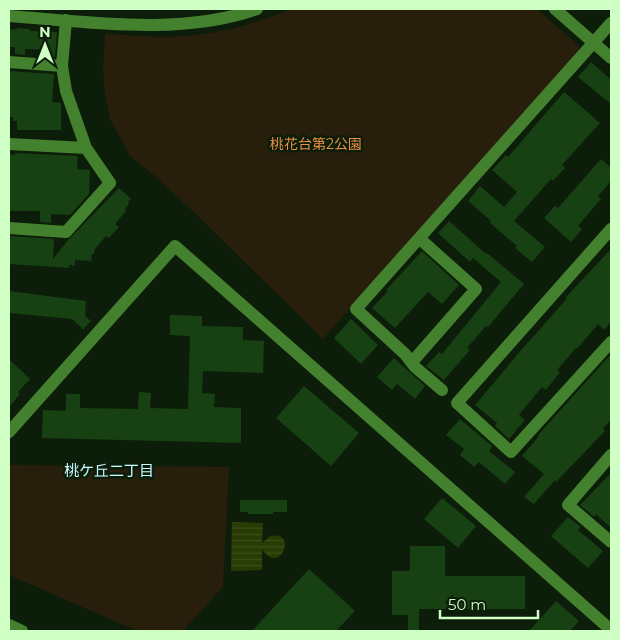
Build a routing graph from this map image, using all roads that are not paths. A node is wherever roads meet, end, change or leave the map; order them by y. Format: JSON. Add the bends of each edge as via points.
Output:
{"nodes":[{"id":1,"x":257,"y":9,"type":"edge"},
{"id":2,"x":555,"y":9,"type":"edge"},
{"id":3,"x":9,"y":16,"type":"edge"},
{"id":4,"x":66,"y":20,"type":"junction"},
{"id":5,"x":611,"y":23,"type":"edge"},
{"id":6,"x":594,"y":43,"type":"junction"},
{"id":7,"x":611,"y":58,"type":"edge"},
{"id":8,"x":9,"y":62,"type":"edge"},
{"id":9,"x":62,"y":66,"type":"junction"},
{"id":10,"x":9,"y":144,"type":"edge"},
{"id":11,"x":86,"y":148,"type":"junction"},
{"id":12,"x":9,"y":228,"type":"edge"},
{"id":13,"x":611,"y":229,"type":"edge"},
{"id":14,"x":420,"y":239,"type":"junction"},
{"id":15,"x":610,"y":345,"type":"edge"},
{"id":16,"x":412,"y":362,"type":"junction"},
{"id":17,"x":442,"y":390,"type":"dead end"},
{"id":18,"x":9,"y":432,"type":"edge"},
{"id":19,"x":611,"y":455,"type":"edge"},
{"id":20,"x":611,"y":542,"type":"edge"},
{"id":21,"x":9,"y":625,"type":"edge"},
{"id":22,"x":611,"y":630,"type":"edge"},
{"id":23,"x":22,"y":631,"type":"edge"}],
"edges":[{"from":1,"to":4,"type":"street","via":[[230,17],[169,25]]},
{"from":2,"to":6,"type":"street"},
{"from":3,"to":4,"type":"street"},
{"from":4,"to":9,"type":"street"},
{"from":5,"to":6,"type":"street"},
{"from":6,"to":7,"type":"street"},
{"from":6,"to":14,"type":"street"},
{"from":8,"to":9,"type":"street"},
{"from":9,"to":11,"type":"street","via":[[66,91]]},
{"from":10,"to":11,"type":"street"},
{"from":11,"to":12,"type":"street","via":[[110,183],[66,232]]},
{"from":13,"to":15,"type":"street","via":[[457,403],[511,452]]},
{"from":14,"to":16,"type":"street","via":[[356,309]]},
{"from":14,"to":16,"type":"street","via":[[476,289]]},
{"from":16,"to":17,"type":"street"},
{"from":18,"to":22,"type":"street","via":[[175,246]]},
{"from":19,"to":20,"type":"street","via":[[568,505]]},
{"from":21,"to":23,"type":"street"}]}
